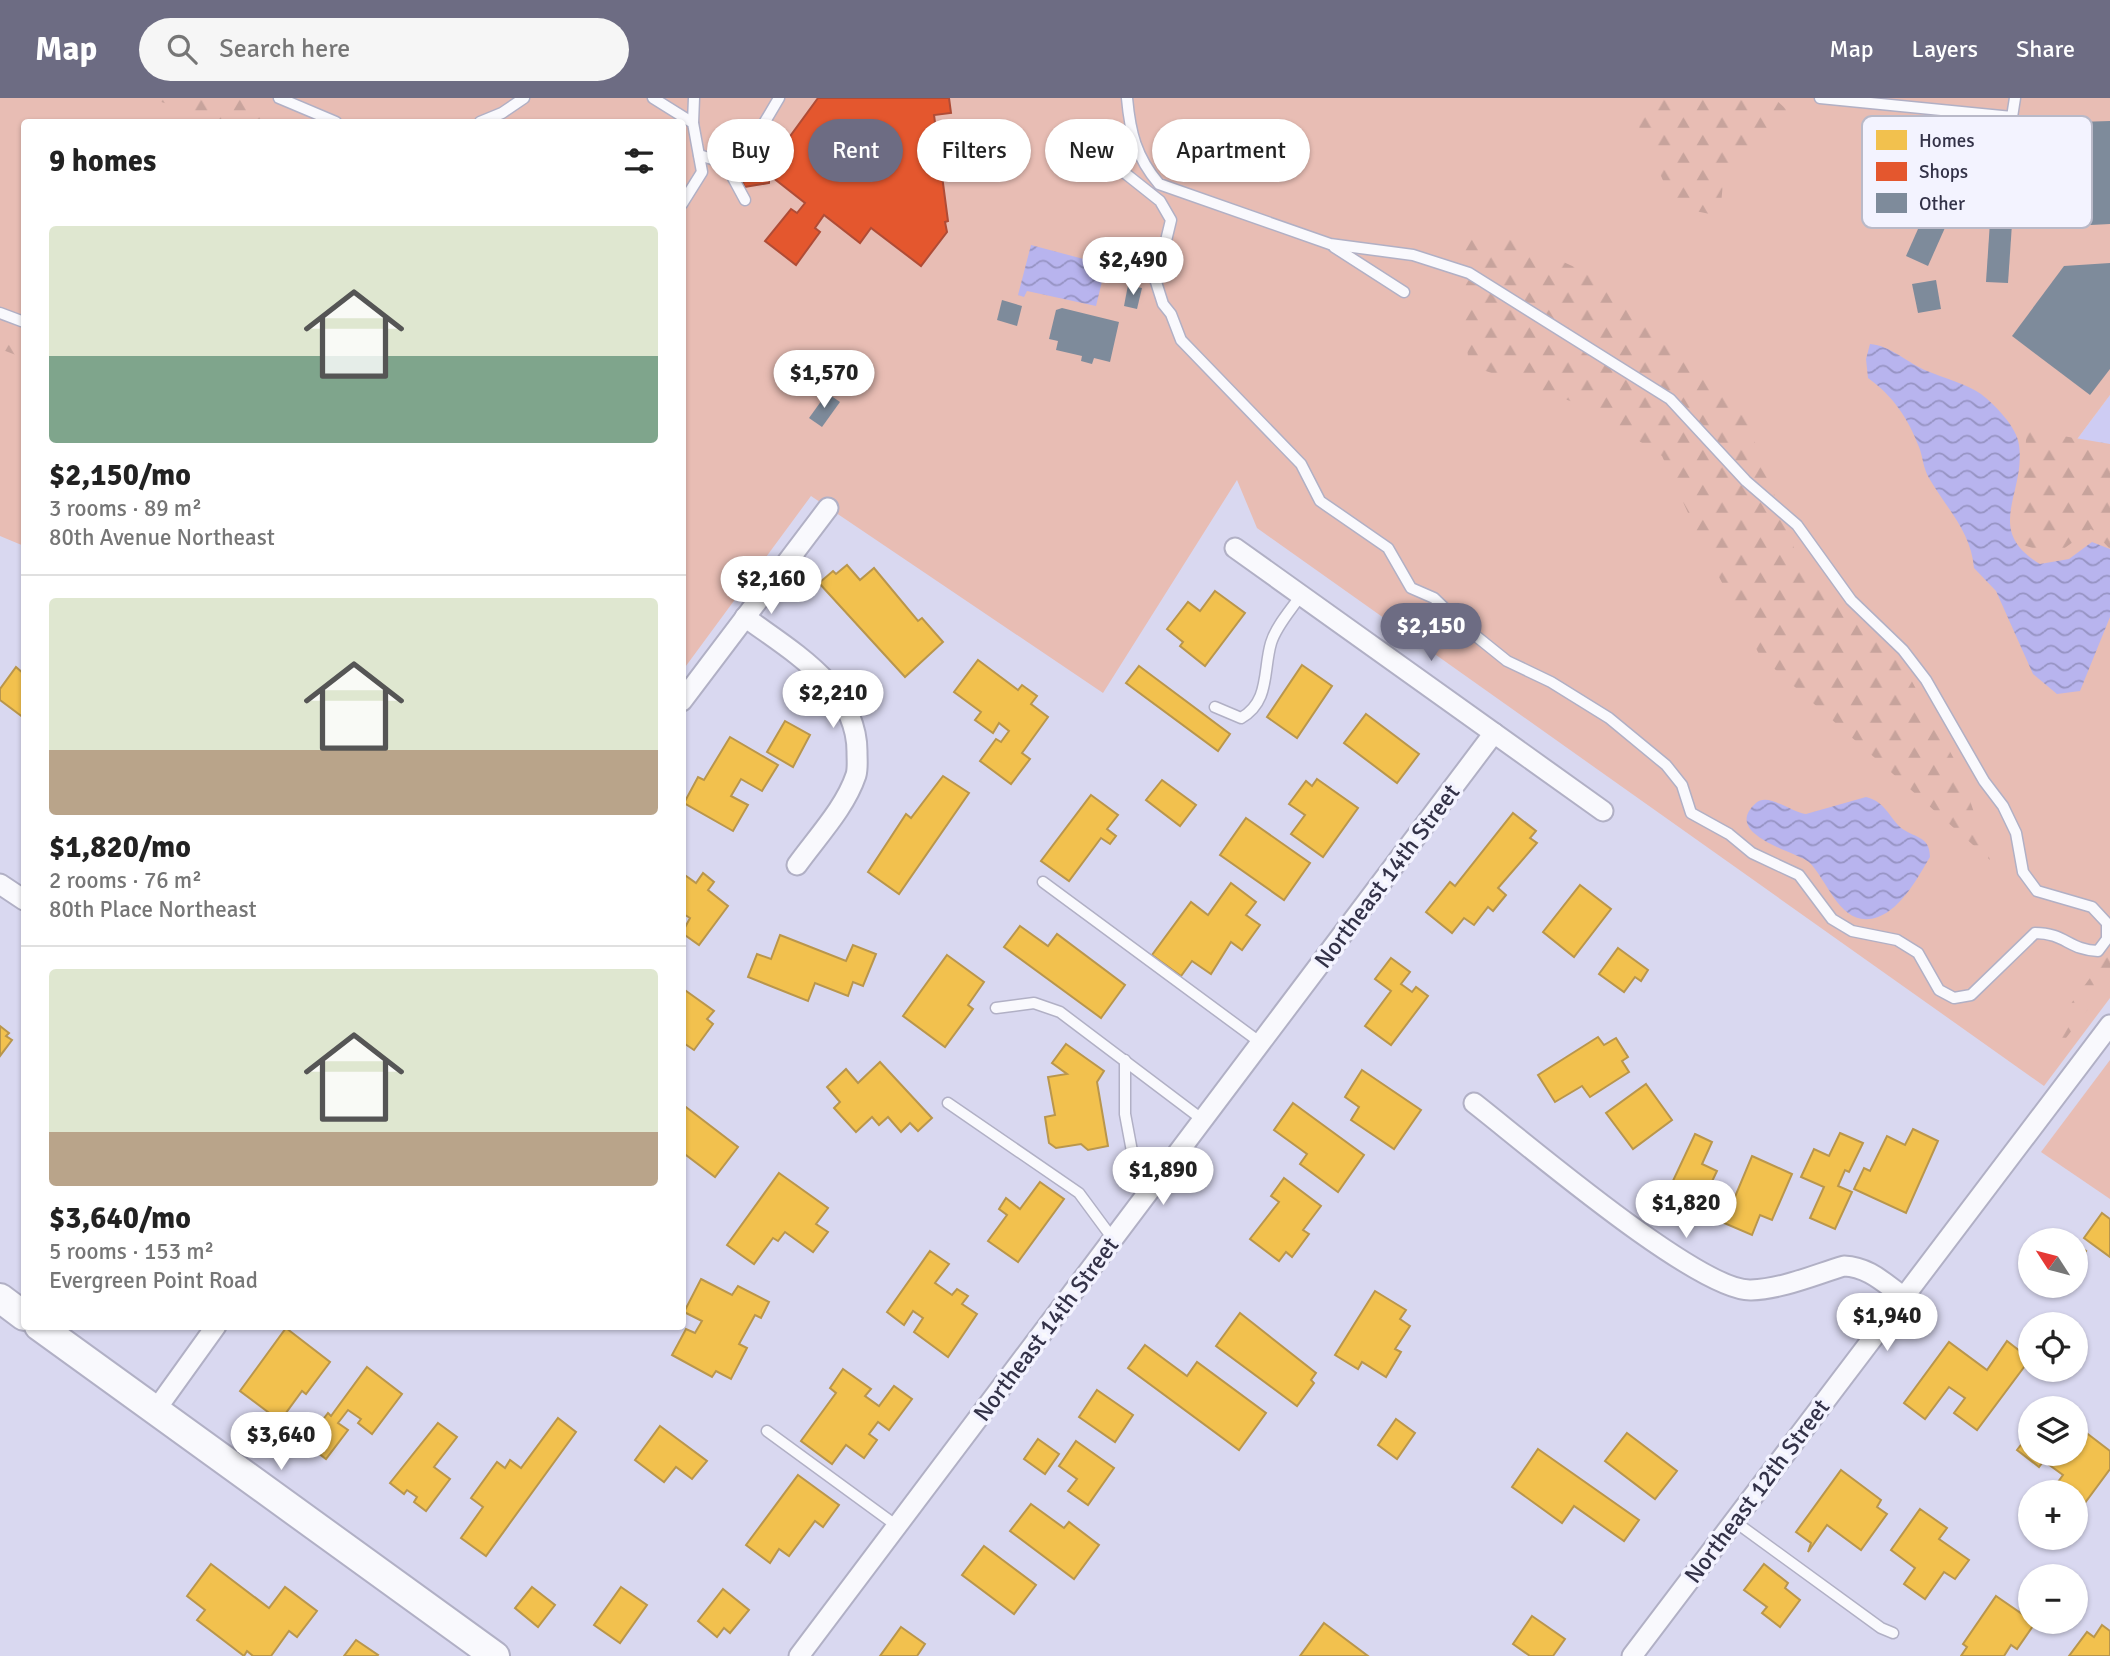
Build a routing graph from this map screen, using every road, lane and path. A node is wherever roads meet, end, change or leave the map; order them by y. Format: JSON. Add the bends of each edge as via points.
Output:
{"nodes":[{"id":1,"x":279,"y":98,"type":"edge"},
{"id":2,"x":524,"y":98,"type":"edge"},
{"id":3,"x":653,"y":98,"type":"edge"},
{"id":4,"x":694,"y":98,"type":"edge"},
{"id":5,"x":779,"y":98,"type":"edge"},
{"id":6,"x":1127,"y":98,"type":"edge"},
{"id":7,"x":1820,"y":98,"type":"edge"},
{"id":8,"x":2014,"y":98,"type":"edge"},
{"id":9,"x":2002,"y":116,"type":"edge"},
{"id":10,"x":2012,"y":116,"type":"edge"},
{"id":11,"x":329,"y":119,"type":"edge"},
{"id":12,"x":487,"y":119,"type":"edge"},
{"id":13,"x":685,"y":119,"type":"edge"},
{"id":14,"x":686,"y":119,"type":"edge"},
{"id":15,"x":767,"y":119,"type":"edge"},
{"id":16,"x":693,"y":124,"type":"junction"},
{"id":17,"x":699,"y":155,"type":"junction"},
{"id":18,"x":707,"y":157,"type":"edge"},
{"id":19,"x":1145,"y":168,"type":"junction"},
{"id":20,"x":735,"y":182,"type":"edge"},
{"id":21,"x":686,"y":198,"type":"edge"},
{"id":22,"x":745,"y":200,"type":"dead end"},
{"id":23,"x":1330,"y":244,"type":"junction"},
{"id":24,"x":1404,"y":292,"type":"dead end"},
{"id":25,"x":0,"y":313,"type":"edge"},
{"id":26,"x":21,"y":321,"type":"edge"},
{"id":27,"x":828,"y":508,"type":"dead end"},
{"id":28,"x":1235,"y":548,"type":"dead end"},
{"id":29,"x":1301,"y":595,"type":"junction"},
{"id":30,"x":745,"y":617,"type":"junction"},
{"id":31,"x":686,"y":696,"type":"edge"},
{"id":32,"x":1215,"y":707,"type":"dead end"},
{"id":33,"x":1494,"y":733,"type":"junction"},
{"id":34,"x":1603,"y":811,"type":"dead end"},
{"id":35,"x":797,"y":866,"type":"dead end"},
{"id":36,"x":1042,"y":882,"type":"dead end"},
{"id":37,"x":0,"y":884,"type":"edge"},
{"id":38,"x":21,"y":898,"type":"edge"},
{"id":39,"x":996,"y":1007,"type":"dead end"},
{"id":40,"x":2110,"y":1026,"type":"edge"},
{"id":41,"x":1261,"y":1043,"type":"junction"},
{"id":42,"x":1125,"y":1059,"type":"junction"},
{"id":43,"x":948,"y":1102,"type":"dead end"},
{"id":44,"x":1474,"y":1103,"type":"dead end"},
{"id":45,"x":1203,"y":1120,"type":"junction"},
{"id":46,"x":1153,"y":1187,"type":"junction"},
{"id":47,"x":1113,"y":1239,"type":"junction"},
{"id":48,"x":1904,"y":1297,"type":"junction"},
{"id":49,"x":0,"y":1298,"type":"edge"},
{"id":50,"x":21,"y":1314,"type":"edge"},
{"id":51,"x":44,"y":1330,"type":"edge"},
{"id":52,"x":213,"y":1330,"type":"edge"},
{"id":53,"x":155,"y":1411,"type":"junction"},
{"id":54,"x":766,"y":1431,"type":"dead end"},
{"id":55,"x":1734,"y":1521,"type":"junction"},
{"id":56,"x":897,"y":1526,"type":"junction"},
{"id":57,"x":1893,"y":1633,"type":"dead end"},
{"id":58,"x":495,"y":1656,"type":"edge"},
{"id":59,"x":799,"y":1656,"type":"edge"},
{"id":60,"x":1632,"y":1656,"type":"edge"}],
"edges":[{"from":1,"to":11,"type":"lane"},
{"from":2,"to":12,"type":"lane"},
{"from":3,"to":13,"type":"lane"},
{"from":4,"to":16,"type":"lane"},
{"from":5,"to":15,"type":"lane"},
{"from":6,"to":19,"type":"lane","via":[[1132,140]]},
{"from":7,"to":9,"type":"lane"},
{"from":8,"to":10,"type":"lane"},
{"from":14,"to":16,"type":"lane"},
{"from":16,"to":17,"type":"lane"},
{"from":17,"to":18,"type":"lane"},
{"from":17,"to":21,"type":"lane","via":[[702,172]]},
{"from":19,"to":23,"type":"lane","via":[[1159,184]]},
{"from":19,"to":23,"type":"lane","via":[[1121,170],[1160,201],[1171,220],[1156,282],[1181,340],[1301,464],[1320,501],[1388,548],[1411,588],[1434,598],[1507,661],[1609,718],[1666,765],[1682,785],[1691,813],[1752,853],[1799,874],[1832,919],[1852,931],[1897,940],[1918,953],[1939,990],[1954,998],[1971,995],[2035,933],[2052,933],[2081,950],[2098,951],[2107,939],[2106,923],[2092,907],[2037,891],[2022,872],[2015,833],[2003,806],[1903,650],[1850,600],[1797,525],[1746,481],[1670,399],[1469,273],[1413,255]]},
{"from":20,"to":22,"type":"lane"},
{"from":23,"to":24,"type":"lane"},
{"from":25,"to":26,"type":"lane"},
{"from":27,"to":30,"type":"street"},
{"from":28,"to":29,"type":"street"},
{"from":29,"to":32,"type":"lane","via":[[1271,643],[1258,703],[1241,718]]},
{"from":29,"to":33,"type":"street"},
{"from":30,"to":31,"type":"street"},
{"from":30,"to":35,"type":"street","via":[[834,689],[850,716],[857,742],[857,772],[846,798]]},
{"from":33,"to":34,"type":"street"},
{"from":33,"to":41,"type":"street","name":"Northeast 14th Street"},
{"from":36,"to":41,"type":"lane"},
{"from":37,"to":38,"type":"street"},
{"from":39,"to":42,"type":"lane","via":[[1034,1003],[1060,1012]]},
{"from":40,"to":48,"type":"street","name":"Northeast 12th Street"},
{"from":41,"to":45,"type":"street","name":"Northeast 14th Street"},
{"from":42,"to":45,"type":"lane"},
{"from":42,"to":46,"type":"lane","via":[[1125,1114],[1134,1162]]},
{"from":43,"to":47,"type":"lane","via":[[1079,1193]]},
{"from":44,"to":48,"type":"street","via":[[1633,1226],[1697,1272],[1728,1287],[1750,1290],[1854,1266],[1868,1270]]},
{"from":45,"to":46,"type":"street","name":"Northeast 14th Street"},
{"from":46,"to":47,"type":"street","name":"Northeast 14th Street"},
{"from":47,"to":56,"type":"street","name":"Northeast 14th Street"},
{"from":48,"to":55,"type":"street","name":"Northeast 12th Street"},
{"from":49,"to":50,"type":"street"},
{"from":51,"to":53,"type":"street"},
{"from":52,"to":53,"type":"street"},
{"from":53,"to":58,"type":"street"},
{"from":54,"to":56,"type":"lane"},
{"from":55,"to":57,"type":"lane"},
{"from":55,"to":60,"type":"street","name":"Northeast 12th Street"},
{"from":56,"to":59,"type":"street","name":"Northeast 14th Street"}]}
